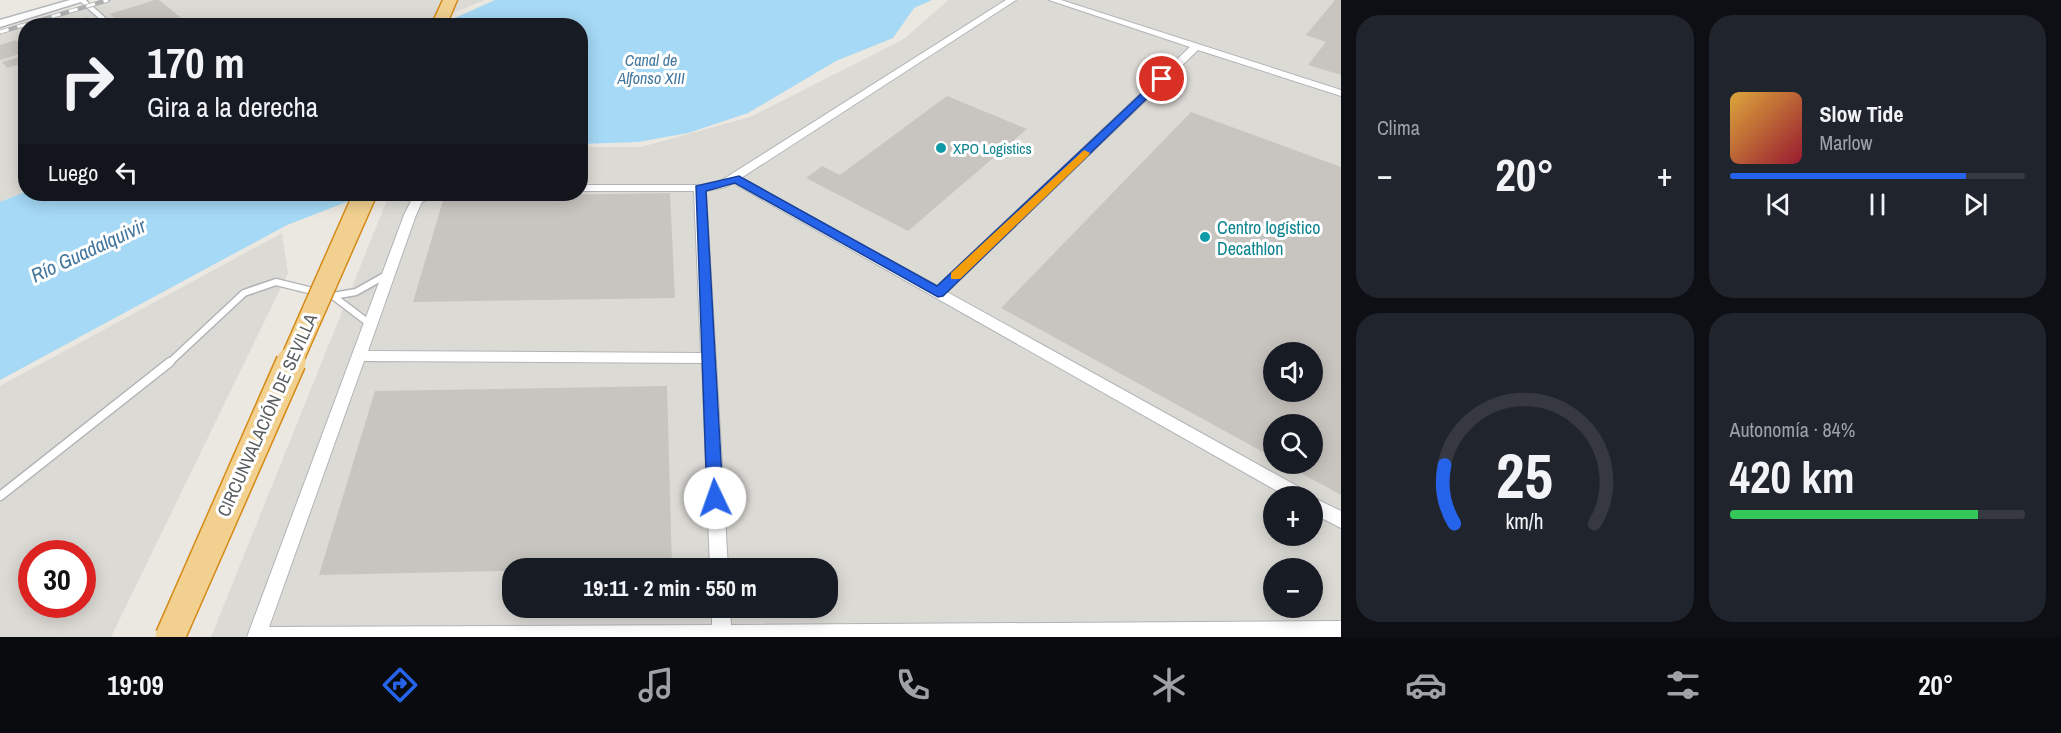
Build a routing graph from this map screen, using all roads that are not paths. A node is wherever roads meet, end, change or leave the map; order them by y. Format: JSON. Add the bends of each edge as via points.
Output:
{"nodes":[{"id":1,"x":58,"y":0,"type":"edge"},
{"id":2,"x":82,"y":0,"type":"edge"},
{"id":3,"x":450,"y":0,"type":"edge"},
{"id":4,"x":1012,"y":0,"type":"edge"},
{"id":5,"x":1053,"y":0,"type":"edge"},
{"id":6,"x":0,"y":16,"type":"edge"},
{"id":7,"x":20,"y":18,"type":"edge"},
{"id":8,"x":102,"y":18,"type":"edge"},
{"id":9,"x":442,"y":18,"type":"edge"},
{"id":10,"x":18,"y":19,"type":"edge"},
{"id":11,"x":0,"y":24,"type":"edge"},
{"id":12,"x":1197,"y":46,"type":"junction"},
{"id":13,"x":1341,"y":93,"type":"edge"},
{"id":14,"x":735,"y":179,"type":"junction"},
{"id":15,"x":588,"y":188,"type":"edge"},
{"id":16,"x":700,"y":188,"type":"junction"},
{"id":17,"x":361,"y":201,"type":"edge"},
{"id":18,"x":417,"y":201,"type":"edge"},
{"id":19,"x":389,"y":273,"type":"junction"},
{"id":20,"x":938,"y":293,"type":"junction"},
{"id":21,"x":333,"y":296,"type":"junction"},
{"id":22,"x":370,"y":324,"type":"junction"},
{"id":23,"x":359,"y":356,"type":"junction"},
{"id":24,"x":707,"y":358,"type":"junction"},
{"id":25,"x":1282,"y":486,"type":"edge"},
{"id":26,"x":0,"y":496,"type":"edge"},
{"id":27,"x":1323,"y":510,"type":"edge"},
{"id":28,"x":1341,"y":520,"type":"edge"},
{"id":29,"x":718,"y":558,"type":"edge"},
{"id":30,"x":721,"y":618,"type":"edge"},
{"id":31,"x":1341,"y":630,"type":"edge"},
{"id":32,"x":1088,"y":635,"type":"edge"},
{"id":33,"x":722,"y":636,"type":"edge"},
{"id":34,"x":170,"y":637,"type":"edge"},
{"id":35,"x":256,"y":637,"type":"edge"}],
"edges":[{"from":1,"to":6,"type":"main road"},
{"from":2,"to":7,"type":"main road"},
{"from":2,"to":8,"type":"lane"},
{"from":3,"to":9,"type":"highway"},
{"from":4,"to":14,"type":"street"},
{"from":5,"to":12,"type":"street"},
{"from":10,"to":11,"type":"main road"},
{"from":12,"to":13,"type":"street"},
{"from":12,"to":20,"type":"street"},
{"from":14,"to":16,"type":"street"},
{"from":14,"to":20,"type":"street"},
{"from":15,"to":16,"type":"street"},
{"from":16,"to":24,"type":"street"},
{"from":17,"to":34,"type":"highway","name":"CIRCUNVALACIÓN DE SEVILLA","bridge":true},
{"from":18,"to":19,"type":"street"},
{"from":19,"to":21,"type":"lane","via":[[356,292]]},
{"from":19,"to":22,"type":"street"},
{"from":20,"to":25,"type":"street"},
{"from":21,"to":22,"type":"lane"},
{"from":21,"to":26,"type":"lane","via":[[276,282],[244,293],[164,368]]},
{"from":22,"to":23,"type":"street"},
{"from":23,"to":24,"type":"street"},
{"from":23,"to":35,"type":"street"},
{"from":24,"to":29,"type":"street"},
{"from":27,"to":28,"type":"street"},
{"from":30,"to":33,"type":"street"},
{"from":31,"to":32,"type":"street"},
{"from":32,"to":33,"type":"street"},
{"from":33,"to":35,"type":"street"}]}
